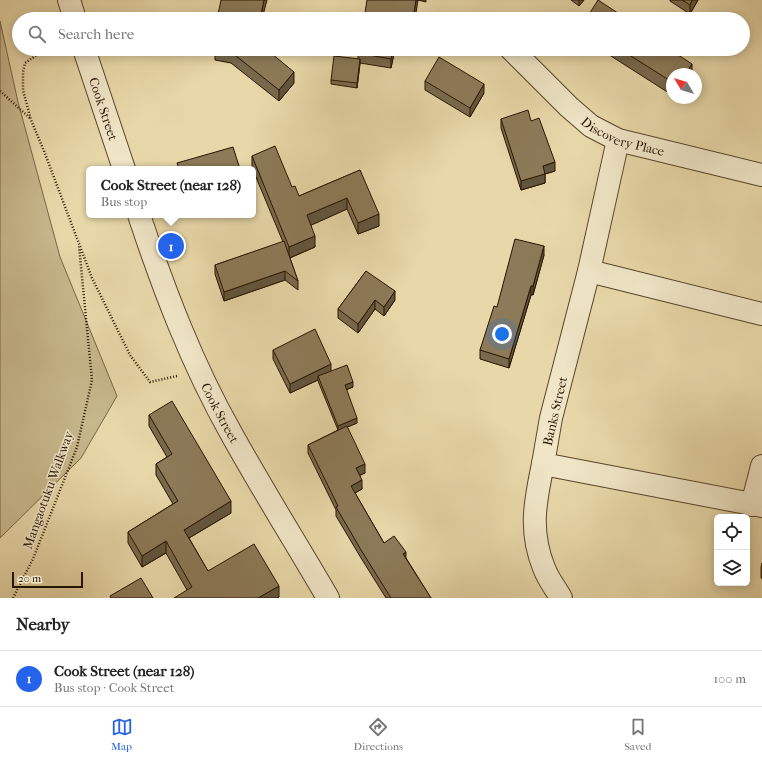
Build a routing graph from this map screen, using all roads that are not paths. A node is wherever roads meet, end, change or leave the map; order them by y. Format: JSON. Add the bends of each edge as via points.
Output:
{"nodes":[{"id":1,"x":69,"y":0,"type":"edge"},
{"id":2,"x":73,"y":12,"type":"edge"},
{"id":3,"x":86,"y":56,"type":"edge"},
{"id":4,"x":518,"y":56,"type":"edge"},
{"id":5,"x":618,"y":140,"type":"junction"},
{"id":6,"x":123,"y":166,"type":"edge"},
{"id":7,"x":762,"y":175,"type":"edge"},
{"id":8,"x":140,"y":218,"type":"edge"},
{"id":9,"x":589,"y":271,"type":"junction"},
{"id":10,"x":762,"y":314,"type":"edge"},
{"id":11,"x":543,"y":464,"type":"junction"},
{"id":12,"x":762,"y":466,"type":"edge"},
{"id":13,"x":757,"y":505,"type":"edge"},
{"id":14,"x":328,"y":598,"type":"edge"},
{"id":15,"x":561,"y":598,"type":"edge"}],
"edges":[{"from":1,"to":2,"type":"street"},
{"from":3,"to":6,"type":"street","name":"Cook Street"},
{"from":4,"to":5,"type":"street","name":"Discovery Place","via":[[591,126]]},
{"from":5,"to":7,"type":"street","name":"Discovery Place"},
{"from":5,"to":9,"type":"street","name":"Banks Street"},
{"from":8,"to":14,"type":"street","name":"Cook Street","via":[[159,275],[199,372],[230,433]]},
{"from":9,"to":10,"type":"street"},
{"from":9,"to":11,"type":"street","name":"Banks Street","via":[[551,418]]},
{"from":11,"to":13,"type":"street","name":"Banks Street"},
{"from":11,"to":15,"type":"street","via":[[534,517],[535,538],[544,569]]},
{"from":12,"to":13,"type":"street"}]}
